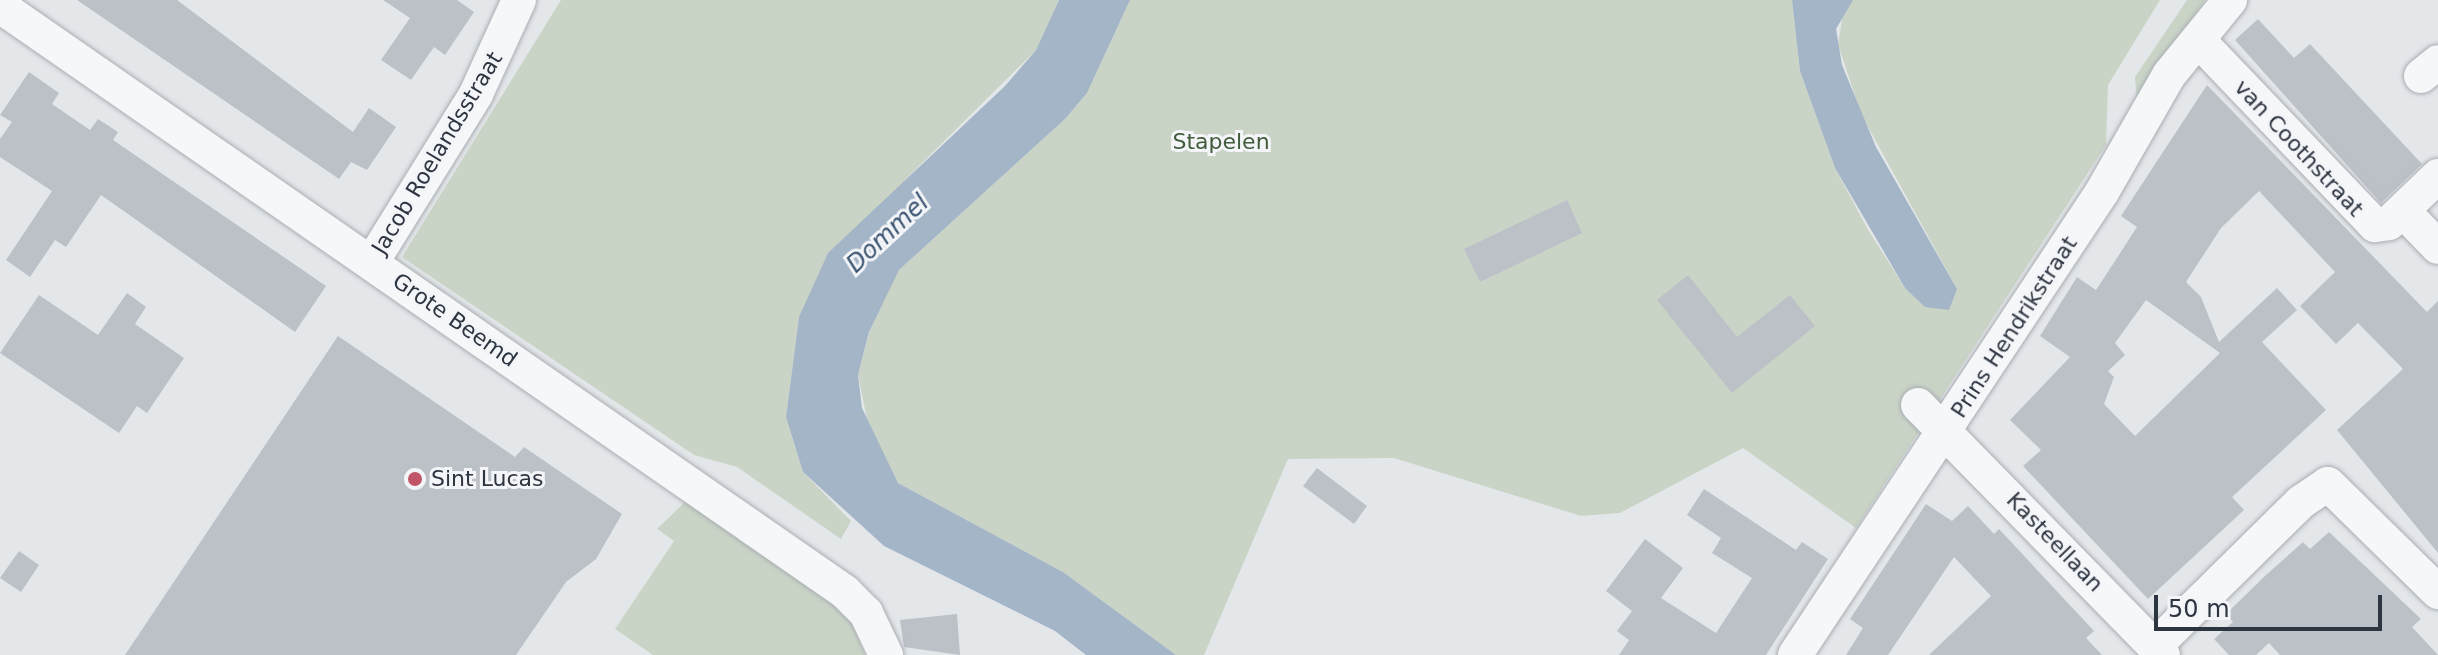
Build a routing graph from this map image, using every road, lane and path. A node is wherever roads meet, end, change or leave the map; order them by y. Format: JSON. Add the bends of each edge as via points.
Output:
{"nodes":[{"id":1,"x":519,"y":0,"type":"edge"},
{"id":2,"x":2230,"y":0,"type":"edge"},
{"id":3,"x":2,"y":6,"type":"edge"},
{"id":4,"x":2201,"y":43,"type":"junction"},
{"id":5,"x":2438,"y":176,"type":"edge"},
{"id":6,"x":2403,"y":211,"type":"junction"},
{"id":7,"x":2438,"y":247,"type":"edge"},
{"id":8,"x":372,"y":262,"type":"junction"},
{"id":9,"x":1918,"y":405,"type":"dead end"},
{"id":10,"x":1947,"y":429,"type":"junction"},
{"id":11,"x":2438,"y":592,"type":"edge"},
{"id":12,"x":2159,"y":651,"type":"edge"},
{"id":13,"x":886,"y":655,"type":"edge"},
{"id":14,"x":1795,"y":655,"type":"edge"}],
"edges":[{"from":1,"to":8,"type":"street","name":"Jacob Roelandsstraat","via":[[476,94]]},
{"from":2,"to":4,"type":"street","name":"Prins Hendrikstraat"},
{"from":3,"to":8,"type":"street","name":"Grote Beemd"},
{"from":4,"to":6,"type":"street","name":"van Coothstraat","via":[[2363,218],[2389,223]]},
{"from":4,"to":10,"type":"street","name":"Prins Hendrikstraat","via":[[2169,75],[2129,136],[2102,192]]},
{"from":5,"to":6,"type":"street"},
{"from":6,"to":7,"type":"street"},
{"from":8,"to":13,"type":"street","name":"Grote Beemd","via":[[845,592],[866,613]]},
{"from":9,"to":10,"type":"street","name":"Kasteellaan"},
{"from":10,"to":12,"type":"street","name":"Kasteellaan"},
{"from":10,"to":14,"type":"street","name":"Prins Hendrikstraat"},
{"from":11,"to":12,"type":"street","via":[[2328,484],[2301,502]]}]}
